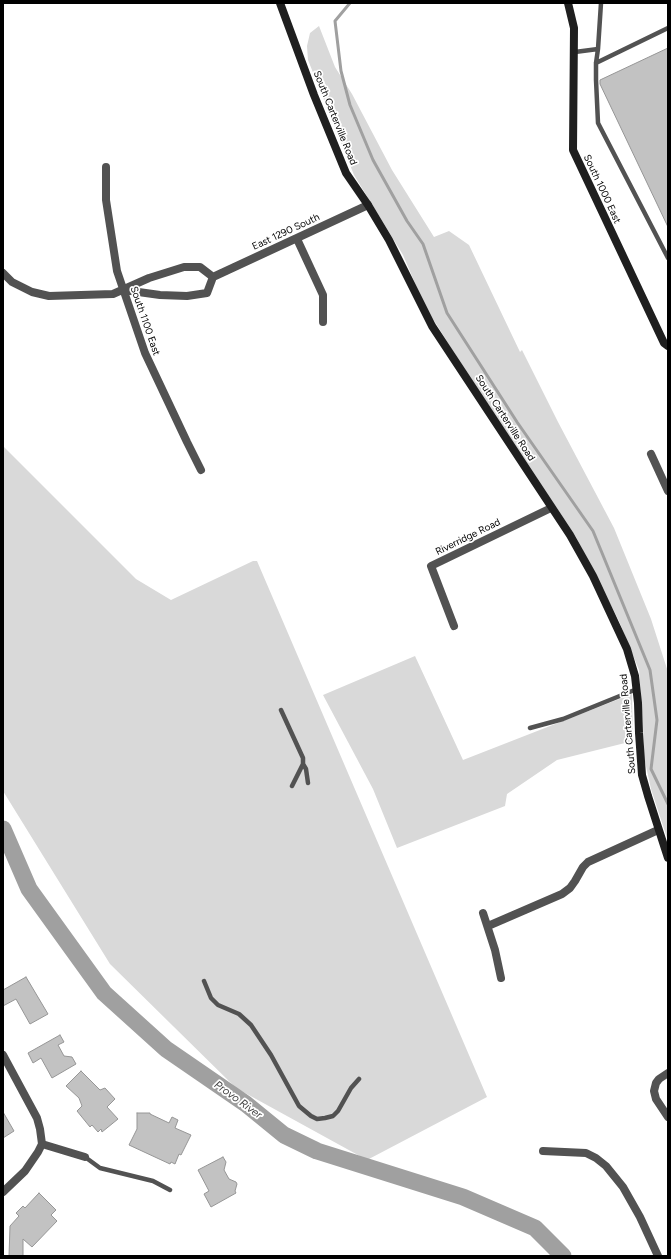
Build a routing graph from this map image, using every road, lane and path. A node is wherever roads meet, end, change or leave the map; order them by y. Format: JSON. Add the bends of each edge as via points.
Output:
{"nodes":[{"id":1,"x":280,"y":3,"type":"edge"},
{"id":2,"x":568,"y":3,"type":"edge"},
{"id":3,"x":601,"y":3,"type":"edge"},
{"id":4,"x":668,"y":28,"type":"edge"},
{"id":5,"x":598,"y":49,"type":"junction"},
{"id":6,"x":575,"y":52,"type":"junction"},
{"id":7,"x":596,"y":63,"type":"junction"},
{"id":8,"x":106,"y":167,"type":"dead end"},
{"id":9,"x":368,"y":205,"type":"junction"},
{"id":10,"x":297,"y":239,"type":"junction"},
{"id":11,"x":668,"y":258,"type":"edge"},
{"id":12,"x":3,"y":273,"type":"edge"},
{"id":13,"x":212,"y":276,"type":"junction"},
{"id":14,"x":124,"y":290,"type":"junction"},
{"id":15,"x":322,"y":322,"type":"dead end"},
{"id":16,"x":668,"y":346,"type":"edge"},
{"id":17,"x":650,"y":454,"type":"dead end"},
{"id":18,"x":201,"y":470,"type":"dead end"},
{"id":19,"x":668,"y":491,"type":"edge"},
{"id":20,"x":551,"y":508,"type":"junction"},
{"id":21,"x":454,"y":626,"type":"dead end"},
{"id":22,"x":637,"y":689,"type":"junction"},
{"id":23,"x":281,"y":710,"type":"dead end"},
{"id":24,"x":530,"y":728,"type":"dead end"},
{"id":25,"x":303,"y":764,"type":"junction"},
{"id":26,"x":308,"y":782,"type":"dead end"},
{"id":27,"x":292,"y":786,"type":"dead end"},
{"id":28,"x":658,"y":830,"type":"junction"},
{"id":29,"x":668,"y":858,"type":"edge"},
{"id":30,"x":483,"y":913,"type":"dead end"},
{"id":31,"x":488,"y":926,"type":"junction"},
{"id":32,"x":501,"y":978,"type":"dead end"},
{"id":33,"x":204,"y":981,"type":"dead end"},
{"id":34,"x":3,"y":1055,"type":"edge"},
{"id":35,"x":668,"y":1073,"type":"edge"},
{"id":36,"x":358,"y":1079,"type":"dead end"},
{"id":37,"x":668,"y":1117,"type":"edge"},
{"id":38,"x":42,"y":1144,"type":"junction"},
{"id":39,"x":543,"y":1151,"type":"dead end"},
{"id":40,"x":86,"y":1157,"type":"joint"},
{"id":41,"x":170,"y":1190,"type":"dead end"},
{"id":42,"x":3,"y":1192,"type":"edge"},
{"id":43,"x":658,"y":1256,"type":"edge"}],
"edges":[{"from":1,"to":9,"type":"street","name":"South Carterville Road","via":[[346,173]]},
{"from":2,"to":6,"type":"street","name":"South 1000 East","via":[[574,28]]},
{"from":3,"to":5,"type":"lane"},
{"from":4,"to":7,"type":"lane"},
{"from":5,"to":6,"type":"lane"},
{"from":5,"to":7,"type":"lane"},
{"from":6,"to":16,"type":"street","name":"South 1000 East","via":[[573,150],[664,343]]},
{"from":7,"to":11,"type":"lane","via":[[598,123]]},
{"from":8,"to":14,"type":"street","name":"South 1100 East","via":[[106,200],[117,270]]},
{"from":9,"to":10,"type":"street","name":"East 1290 South"},
{"from":9,"to":20,"type":"street","name":"South Carterville Road","via":[[389,240],[432,326]]},
{"from":10,"to":13,"type":"street","name":"East 1290 South"},
{"from":10,"to":15,"type":"street","via":[[323,295]]},
{"from":12,"to":14,"type":"street","via":[[12,282],[32,292],[49,296],[113,294]]},
{"from":13,"to":14,"type":"street","via":[[200,267],[184,267],[149,278]]},
{"from":13,"to":14,"type":"street","via":[[207,293],[187,296]]},
{"from":14,"to":18,"type":"street","name":"South 1100 East","via":[[145,353]]},
{"from":17,"to":19,"type":"street"},
{"from":20,"to":21,"type":"street","name":"Riverridge Road","via":[[431,566]]},
{"from":20,"to":22,"type":"street","name":"South Carterville Road","via":[[593,576],[627,650]]},
{"from":22,"to":24,"type":"lane","via":[[563,719]]},
{"from":22,"to":28,"type":"street","name":"South Carterville Road","via":[[642,775]]},
{"from":23,"to":25,"type":"lane","via":[[303,758]]},
{"from":25,"to":26,"type":"lane"},
{"from":25,"to":27,"type":"lane"},
{"from":28,"to":29,"type":"street","name":"South Carterville Road"},
{"from":28,"to":31,"type":"street","via":[[588,862],[572,885],[562,894]]},
{"from":30,"to":31,"type":"street"},
{"from":31,"to":32,"type":"street"},
{"from":33,"to":36,"type":"lane","via":[[211,998],[218,1005],[239,1014],[251,1025],[299,1106],[311,1116],[317,1119],[333,1116]]},
{"from":34,"to":38,"type":"street","via":[[38,1118]]},
{"from":35,"to":37,"type":"street","via":[[659,1079],[654,1088],[656,1099]]},
{"from":38,"to":40,"type":"street"},
{"from":38,"to":42,"type":"street","via":[[25,1171]]},
{"from":39,"to":43,"type":"street","via":[[586,1153],[606,1166],[623,1187]]},
{"from":40,"to":41,"type":"lane","via":[[100,1168],[153,1181]]}]}
